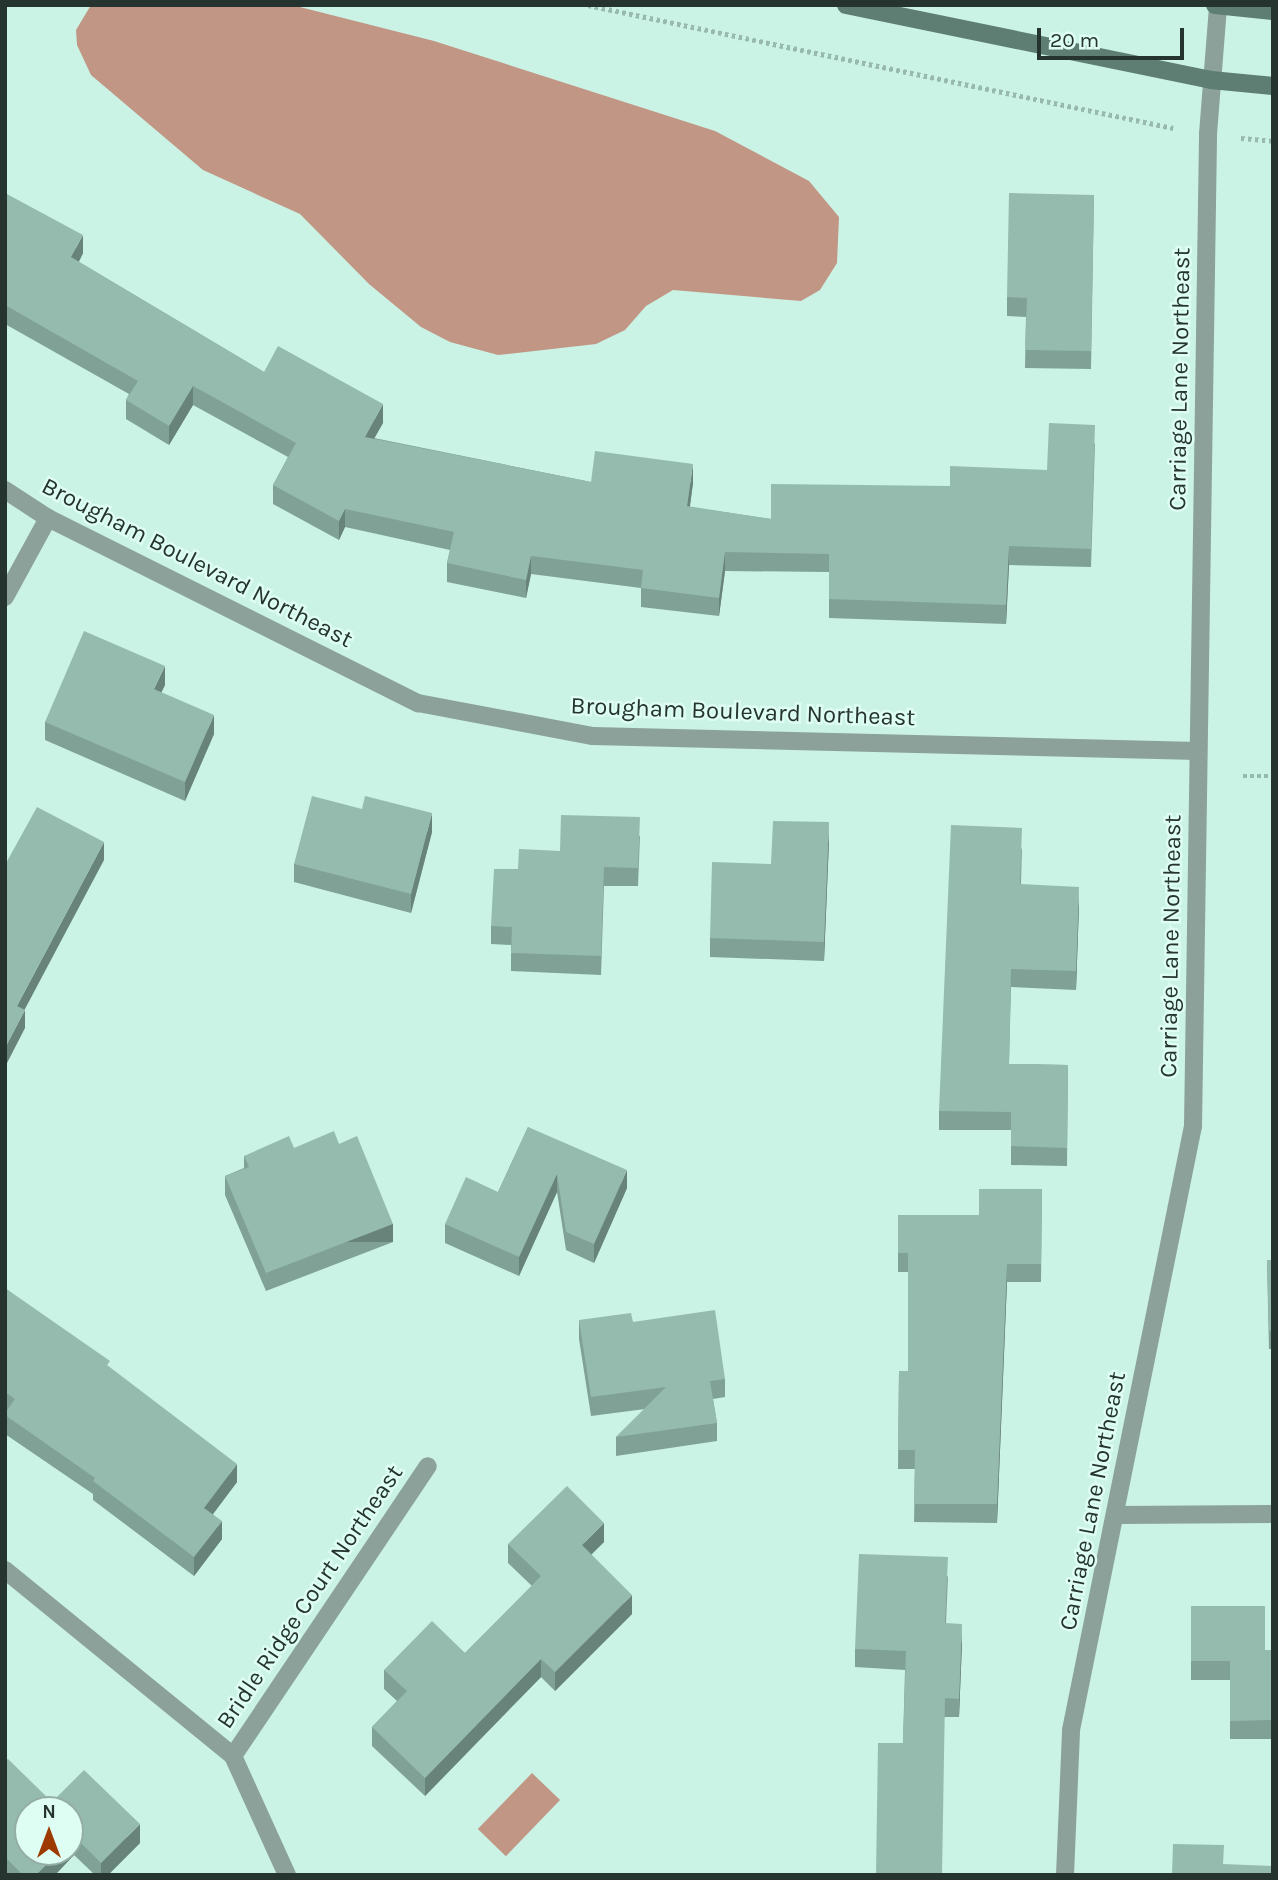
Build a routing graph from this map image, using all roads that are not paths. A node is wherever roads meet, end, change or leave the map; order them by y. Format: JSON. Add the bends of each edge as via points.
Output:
{"nodes":[{"id":1,"x":846,"y":5,"type":"edge"},
{"id":2,"x":1217,"y":6,"type":"edge"},
{"id":3,"x":1273,"y":11,"type":"edge"},
{"id":4,"x":1211,"y":80,"type":"junction"},
{"id":5,"x":1273,"y":86,"type":"edge"},
{"id":6,"x":5,"y":489,"type":"edge"},
{"id":7,"x":48,"y":519,"type":"junction"},
{"id":8,"x":5,"y":597,"type":"edge"},
{"id":9,"x":1198,"y":751,"type":"junction"},
{"id":10,"x":428,"y":1466,"type":"dead end"},
{"id":11,"x":1273,"y":1514,"type":"edge"},
{"id":12,"x":1116,"y":1515,"type":"junction"},
{"id":13,"x":5,"y":1570,"type":"edge"},
{"id":14,"x":233,"y":1756,"type":"junction"},
{"id":15,"x":287,"y":1875,"type":"edge"},
{"id":16,"x":1065,"y":1875,"type":"edge"}],
"edges":[{"from":1,"to":4,"type":"street"},
{"from":2,"to":3,"type":"street"},
{"from":2,"to":4,"type":"street","name":"Carriage Lane Northeast"},
{"from":4,"to":5,"type":"street"},
{"from":4,"to":9,"type":"street","name":"Carriage Lane Northeast"},
{"from":6,"to":7,"type":"street","name":"Brougham Boulevard Northeast"},
{"from":7,"to":8,"type":"street"},
{"from":7,"to":9,"type":"street","name":"Brougham Boulevard Northeast","via":[[418,703],[593,736]]},
{"from":9,"to":12,"type":"street","name":"Carriage Lane Northeast","via":[[1194,1126]]},
{"from":10,"to":14,"type":"street","name":"Bridle Ridge Court Northeast"},
{"from":11,"to":12,"type":"street"},
{"from":12,"to":16,"type":"street","name":"Carriage Lane Northeast","via":[[1071,1730]]},
{"from":13,"to":14,"type":"street"},
{"from":14,"to":15,"type":"street"}]}
